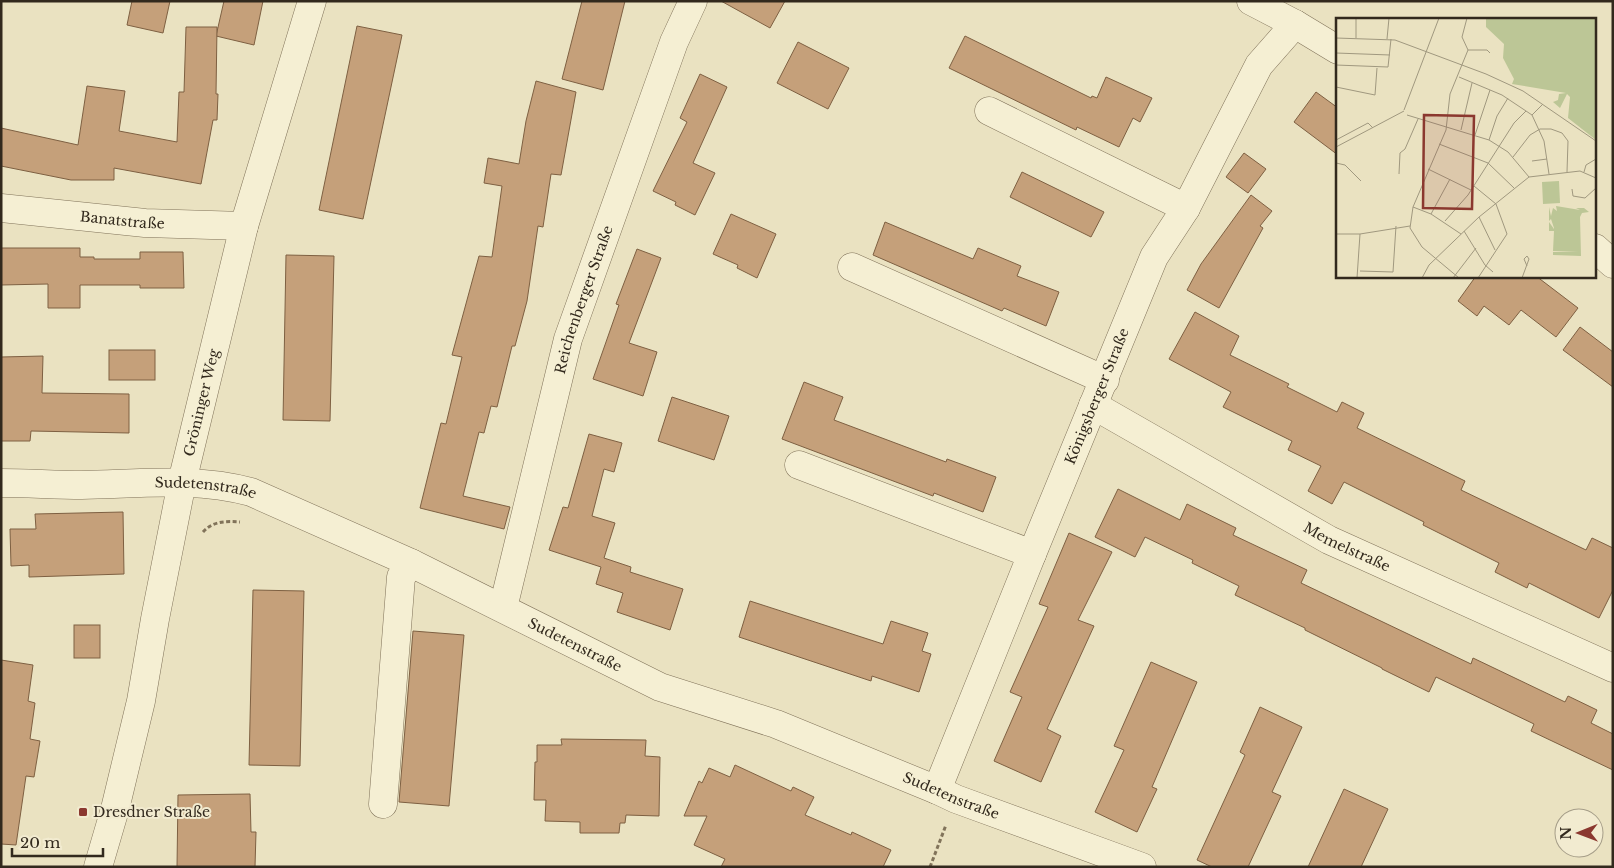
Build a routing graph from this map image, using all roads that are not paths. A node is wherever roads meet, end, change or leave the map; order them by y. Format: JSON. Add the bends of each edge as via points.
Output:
{"nodes":[{"id":1,"x":312,"y":1,"type":"edge"},
{"id":2,"x":693,"y":1,"type":"edge"},
{"id":3,"x":1251,"y":1,"type":"edge"},
{"id":4,"x":1295,"y":24,"type":"junction"},
{"id":5,"x":1336,"y":49,"type":"edge"},
{"id":6,"x":989,"y":111,"type":"dead end"},
{"id":7,"x":1,"y":208,"type":"edge"},
{"id":8,"x":1186,"y":208,"type":"junction"},
{"id":9,"x":244,"y":226,"type":"junction"},
{"id":10,"x":1596,"y":249,"type":"edge"},
{"id":11,"x":1613,"y":264,"type":"edge"},
{"id":12,"x":852,"y":267,"type":"dead end"},
{"id":13,"x":1105,"y":380,"type":"junction"},
{"id":14,"x":1093,"y":405,"type":"junction"},
{"id":15,"x":799,"y":465,"type":"dead end"},
{"id":16,"x":182,"y":482,"type":"junction"},
{"id":17,"x":1,"y":483,"type":"edge"},
{"id":18,"x":1032,"y":554,"type":"junction"},
{"id":19,"x":411,"y":562,"type":"junction"},
{"id":20,"x":503,"y":608,"type":"junction"},
{"id":21,"x":1613,"y":668,"type":"edge"},
{"id":22,"x":947,"y":795,"type":"junction"},
{"id":23,"x":383,"y":804,"type":"dead end"},
{"id":24,"x":98,"y":867,"type":"edge"},
{"id":25,"x":1141,"y":867,"type":"edge"}],
"edges":[{"from":1,"to":9,"type":"street","name":"Gröninger Weg"},
{"from":2,"to":20,"type":"street","name":"Reichenberger Straße","via":[[674,42],[568,339]]},
{"from":3,"to":4,"type":"street"},
{"from":4,"to":5,"type":"street"},
{"from":4,"to":8,"type":"street","name":"Königsberger Straße","via":[[1259,65]]},
{"from":6,"to":8,"type":"street"},
{"from":7,"to":9,"type":"street","name":"Banatstraße","via":[[145,223]]},
{"from":8,"to":13,"type":"street","name":"Königsberger Straße","via":[[1154,257]]},
{"from":9,"to":16,"type":"street","name":"Gröninger Weg"},
{"from":10,"to":11,"type":"street"},
{"from":12,"to":13,"type":"street"},
{"from":13,"to":14,"type":"street","name":"Königsberger Straße"},
{"from":14,"to":18,"type":"street","name":"Königsberger Straße"},
{"from":14,"to":21,"type":"street","name":"Memelstraße","via":[[1329,540]]},
{"from":15,"to":18,"type":"street"},
{"from":16,"to":17,"type":"street","name":"Sudetenstraße"},
{"from":16,"to":19,"type":"street","name":"Sudetenstraße","via":[[251,492]]},
{"from":16,"to":24,"type":"street","name":"Gröninger Weg","via":[[141,701]]},
{"from":18,"to":22,"type":"street","name":"Königsberger Straße"},
{"from":19,"to":20,"type":"street","name":"Sudetenstraße"},
{"from":19,"to":23,"type":"street","via":[[401,577]]},
{"from":20,"to":22,"type":"street","name":"Sudetenstraße","via":[[660,687],[776,724]]},
{"from":22,"to":25,"type":"street","name":"Sudetenstraße"}]}
